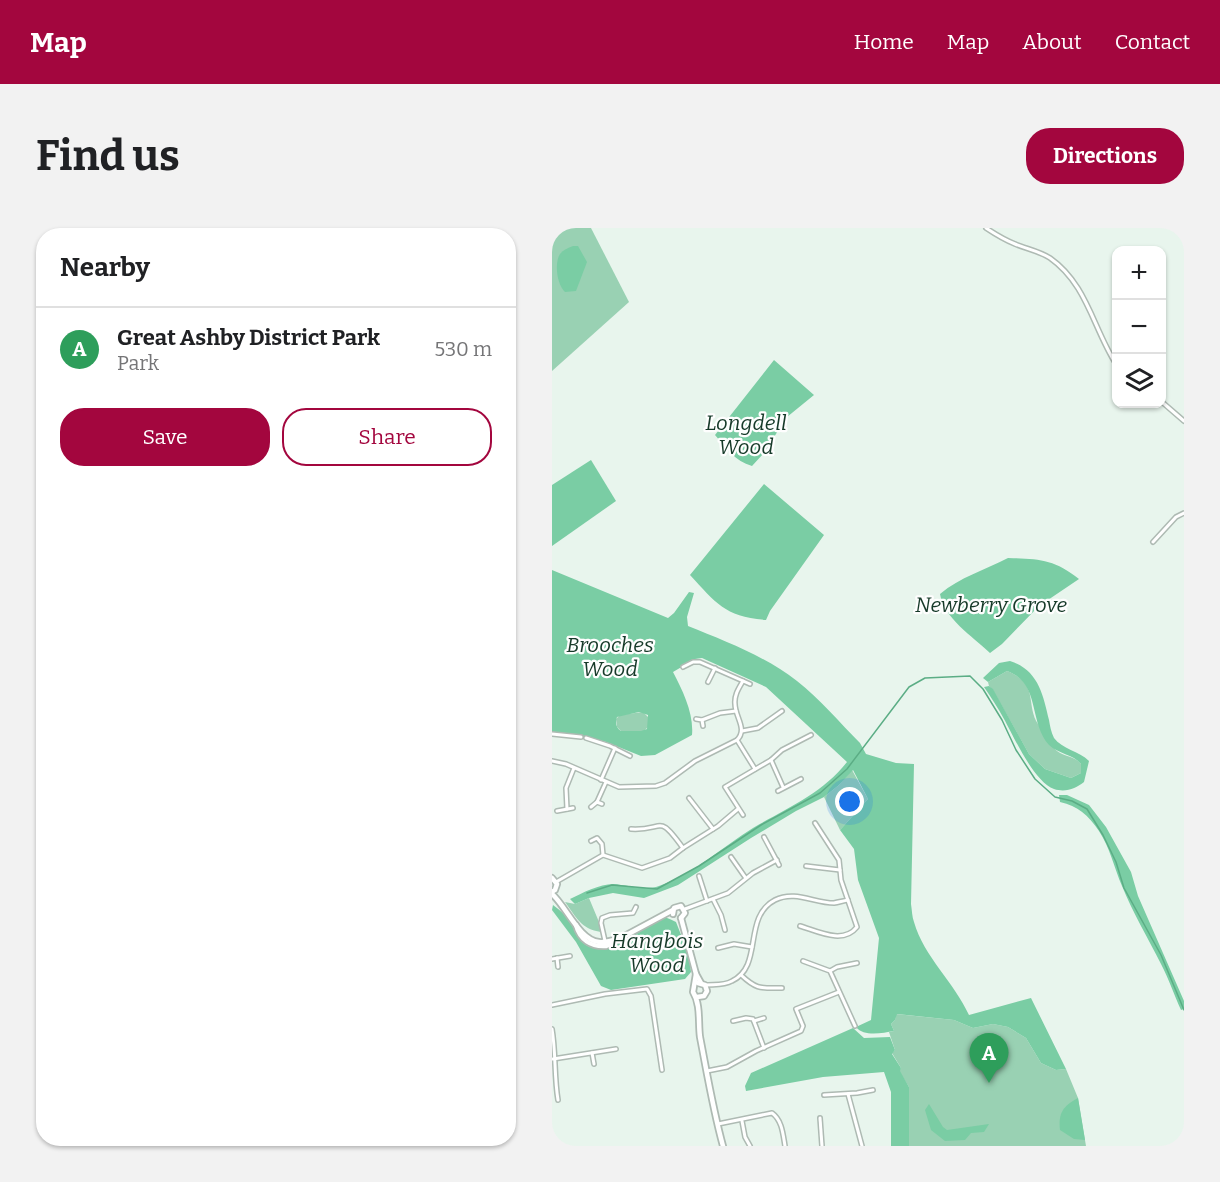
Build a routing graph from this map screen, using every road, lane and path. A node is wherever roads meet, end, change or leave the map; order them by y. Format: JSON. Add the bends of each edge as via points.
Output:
{"nodes":[{"id":1,"x":986,"y":228,"type":"edge"},
{"id":2,"x":1112,"y":357,"type":"edge"},
{"id":3,"x":1166,"y":406,"type":"edge"},
{"id":4,"x":1184,"y":422,"type":"edge"},
{"id":5,"x":1184,"y":513,"type":"edge"},
{"id":6,"x":1153,"y":542,"type":"dead end"},
{"id":7,"x":683,"y":667,"type":"dead end"},
{"id":8,"x":716,"y":668,"type":"junction"},
{"id":9,"x":742,"y":681,"type":"junction"},
{"id":10,"x":708,"y":682,"type":"dead end"},
{"id":11,"x":750,"y":684,"type":"dead end"},
{"id":12,"x":736,"y":711,"type":"junction"},
{"id":13,"x":782,"y":711,"type":"dead end"},
{"id":14,"x":696,"y":719,"type":"dead end"},
{"id":15,"x":702,"y":720,"type":"junction"},
{"id":16,"x":703,"y":726,"type":"dead end"},
{"id":17,"x":742,"y":731,"type":"junction"},
{"id":18,"x":552,"y":734,"type":"edge"},
{"id":19,"x":811,"y":735,"type":"dead end"},
{"id":20,"x":581,"y":737,"type":"dead end"},
{"id":21,"x":586,"y":738,"type":"dead end"},
{"id":22,"x":737,"y":740,"type":"junction"},
{"id":23,"x":615,"y":748,"type":"junction"},
{"id":24,"x":630,"y":756,"type":"dead end"},
{"id":25,"x":771,"y":760,"type":"junction"},
{"id":26,"x":552,"y":761,"type":"edge"},
{"id":27,"x":574,"y":768,"type":"junction"},
{"id":28,"x":755,"y":770,"type":"junction"},
{"id":29,"x":801,"y":779,"type":"dead end"},
{"id":30,"x":603,"y":781,"type":"junction"},
{"id":31,"x":783,"y":787,"type":"junction"},
{"id":32,"x":778,"y":790,"type":"dead end"},
{"id":33,"x":689,"y":798,"type":"dead end"},
{"id":34,"x":597,"y":802,"type":"junction"},
{"id":35,"x":602,"y":804,"type":"dead end"},
{"id":36,"x":591,"y":807,"type":"dead end"},
{"id":37,"x":573,"y":808,"type":"dead end"},
{"id":38,"x":567,"y":809,"type":"junction"},
{"id":39,"x":738,"y":809,"type":"junction"},
{"id":40,"x":557,"y":811,"type":"dead end"},
{"id":41,"x":743,"y":815,"type":"dead end"},
{"id":42,"x":815,"y":823,"type":"dead end"},
{"id":43,"x":631,"y":829,"type":"dead end"},
{"id":44,"x":713,"y":829,"type":"junction"},
{"id":45,"x":764,"y":837,"type":"dead end"},
{"id":46,"x":591,"y":841,"type":"dead end"},
{"id":47,"x":683,"y":848,"type":"junction"},
{"id":48,"x":603,"y":855,"type":"junction"},
{"id":49,"x":731,"y":856,"type":"dead end"},
{"id":50,"x":777,"y":860,"type":"junction"},
{"id":51,"x":779,"y":866,"type":"dead end"},
{"id":52,"x":806,"y":866,"type":"dead end"},
{"id":53,"x":840,"y":870,"type":"junction"},
{"id":54,"x":699,"y":876,"type":"dead end"},
{"id":55,"x":746,"y":878,"type":"junction"},
{"id":56,"x":555,"y":882,"type":"edge"},
{"id":57,"x":552,"y":893,"type":"edge"},
{"id":58,"x":713,"y":899,"type":"junction"},
{"id":59,"x":558,"y":900,"type":"junction"},
{"id":60,"x":848,"y":900,"type":"junction"},
{"id":61,"x":707,"y":901,"type":"junction"},
{"id":62,"x":636,"y":907,"type":"dead end"},
{"id":63,"x":685,"y":909,"type":"junction"},
{"id":64,"x":673,"y":912,"type":"junction"},
{"id":65,"x":681,"y":918,"type":"junction"},
{"id":66,"x":800,"y":926,"type":"dead end"},
{"id":67,"x":725,"y":930,"type":"dead end"},
{"id":68,"x":606,"y":944,"type":"junction"},
{"id":69,"x":752,"y":947,"type":"junction"},
{"id":70,"x":718,"y":948,"type":"dead end"},
{"id":71,"x":570,"y":956,"type":"dead end"},
{"id":72,"x":557,"y":958,"type":"junction"},
{"id":73,"x":552,"y":959,"type":"edge"},
{"id":74,"x":803,"y":961,"type":"dead end"},
{"id":75,"x":857,"y":963,"type":"dead end"},
{"id":76,"x":558,"y":967,"type":"dead end"},
{"id":77,"x":830,"y":971,"type":"junction"},
{"id":78,"x":696,"y":974,"type":"junction"},
{"id":79,"x":741,"y":975,"type":"junction"},
{"id":80,"x":694,"y":986,"type":"junction"},
{"id":81,"x":782,"y":988,"type":"dead end"},
{"id":82,"x":704,"y":989,"type":"junction"},
{"id":83,"x":839,"y":992,"type":"junction"},
{"id":84,"x":697,"y":997,"type":"junction"},
{"id":85,"x":794,"y":1004,"type":"dead end"},
{"id":86,"x":552,"y":1005,"type":"edge"},
{"id":87,"x":699,"y":1008,"type":"junction"},
{"id":88,"x":796,"y":1009,"type":"junction"},
{"id":89,"x":764,"y":1018,"type":"dead end"},
{"id":90,"x":733,"y":1021,"type":"dead end"},
{"id":91,"x":754,"y":1021,"type":"junction"},
{"id":92,"x":855,"y":1026,"type":"dead end"},
{"id":93,"x":552,"y":1029,"type":"edge"},
{"id":94,"x":764,"y":1047,"type":"junction"},
{"id":95,"x":616,"y":1049,"type":"dead end"},
{"id":96,"x":592,"y":1053,"type":"junction"},
{"id":97,"x":553,"y":1059,"type":"edge"},
{"id":98,"x":594,"y":1064,"type":"dead end"},
{"id":99,"x":662,"y":1070,"type":"dead end"},
{"id":100,"x":707,"y":1071,"type":"junction"},
{"id":101,"x":873,"y":1090,"type":"dead end"},
{"id":102,"x":849,"y":1094,"type":"junction"},
{"id":103,"x":824,"y":1095,"type":"dead end"},
{"id":104,"x":558,"y":1100,"type":"dead end"},
{"id":105,"x":820,"y":1118,"type":"dead end"},
{"id":106,"x":742,"y":1121,"type":"junction"},
{"id":107,"x":717,"y":1125,"type":"junction"},
{"id":108,"x":723,"y":1146,"type":"edge"},
{"id":109,"x":750,"y":1146,"type":"edge"},
{"id":110,"x":785,"y":1146,"type":"edge"},
{"id":111,"x":822,"y":1146,"type":"edge"},
{"id":112,"x":862,"y":1146,"type":"edge"}],
"edges":[{"from":1,"to":2,"type":"street","via":[[1045,255],[1067,273],[1083,296]]},
{"from":3,"to":4,"type":"street"},
{"from":5,"to":6,"type":"street"},
{"from":7,"to":8,"type":"street","via":[[700,662]]},
{"from":8,"to":9,"type":"street"},
{"from":8,"to":10,"type":"street"},
{"from":9,"to":11,"type":"street"},
{"from":9,"to":12,"type":"street","via":[[736,695]]},
{"from":12,"to":15,"type":"street"},
{"from":12,"to":17,"type":"street"},
{"from":13,"to":17,"type":"street","via":[[758,728]]},
{"from":14,"to":15,"type":"street"},
{"from":15,"to":16,"type":"street"},
{"from":17,"to":22,"type":"street"},
{"from":18,"to":20,"type":"street"},
{"from":19,"to":25,"type":"street"},
{"from":21,"to":23,"type":"street"},
{"from":22,"to":28,"type":"street"},
{"from":22,"to":30,"type":"street","via":[[661,785],[622,788]]},
{"from":23,"to":24,"type":"street"},
{"from":23,"to":30,"type":"street"},
{"from":25,"to":28,"type":"street"},
{"from":25,"to":31,"type":"street"},
{"from":26,"to":27,"type":"street"},
{"from":27,"to":30,"type":"street"},
{"from":27,"to":38,"type":"street","via":[[566,788]]},
{"from":28,"to":39,"type":"street","via":[[724,787]]},
{"from":29,"to":31,"type":"street"},
{"from":30,"to":34,"type":"street"},
{"from":31,"to":32,"type":"street"},
{"from":33,"to":44,"type":"street"},
{"from":34,"to":35,"type":"street"},
{"from":34,"to":36,"type":"street"},
{"from":37,"to":38,"type":"street"},
{"from":38,"to":40,"type":"street"},
{"from":39,"to":41,"type":"street"},
{"from":39,"to":44,"type":"street"},
{"from":42,"to":53,"type":"street","via":[[838,858]]},
{"from":43,"to":47,"type":"street","via":[[665,826]]},
{"from":44,"to":47,"type":"street"},
{"from":45,"to":50,"type":"street"},
{"from":46,"to":48,"type":"street","via":[[597,838]]},
{"from":47,"to":48,"type":"street","via":[[670,858],[642,868]]},
{"from":48,"to":56,"type":"street"},
{"from":49,"to":55,"type":"street"},
{"from":50,"to":51,"type":"street"},
{"from":50,"to":55,"type":"street"},
{"from":52,"to":53,"type":"street"},
{"from":53,"to":60,"type":"street"},
{"from":54,"to":61,"type":"street"},
{"from":55,"to":58,"type":"street","via":[[732,891]]},
{"from":56,"to":57,"type":"street"},
{"from":56,"to":59,"type":"street"},
{"from":57,"to":59,"type":"street"},
{"from":58,"to":61,"type":"street"},
{"from":58,"to":67,"type":"street"},
{"from":59,"to":68,"type":"street","via":[[590,939]]},
{"from":60,"to":66,"type":"street","via":[[855,931],[832,936]]},
{"from":60,"to":69,"type":"street","via":[[832,903],[795,896],[776,900],[757,921]]},
{"from":61,"to":63,"type":"street"},
{"from":62,"to":68,"type":"street","via":[[634,914],[603,918]]},
{"from":63,"to":64,"type":"street","via":[[678,906]]},
{"from":63,"to":65,"type":"street"},
{"from":64,"to":65,"type":"street"},
{"from":64,"to":68,"type":"street"},
{"from":65,"to":78,"type":"street"},
{"from":69,"to":70,"type":"street","via":[[734,944]]},
{"from":69,"to":79,"type":"street"},
{"from":71,"to":72,"type":"street"},
{"from":72,"to":73,"type":"street"},
{"from":72,"to":76,"type":"street"},
{"from":74,"to":77,"type":"street"},
{"from":75,"to":77,"type":"street"},
{"from":77,"to":83,"type":"street"},
{"from":78,"to":80,"type":"street"},
{"from":78,"to":82,"type":"street"},
{"from":79,"to":81,"type":"street","via":[[759,988]]},
{"from":79,"to":82,"type":"street"},
{"from":80,"to":82,"type":"street"},
{"from":80,"to":84,"type":"street"},
{"from":82,"to":84,"type":"street"},
{"from":82,"to":87,"type":"street"},
{"from":83,"to":88,"type":"street"},
{"from":83,"to":92,"type":"street"},
{"from":84,"to":87,"type":"street"},
{"from":85,"to":88,"type":"street"},
{"from":86,"to":99,"type":"street","via":[[647,989]]},
{"from":87,"to":100,"type":"street"},
{"from":88,"to":94,"type":"street","via":[[802,1030]]},
{"from":89,"to":91,"type":"street"},
{"from":90,"to":91,"type":"street"},
{"from":91,"to":94,"type":"street"},
{"from":93,"to":97,"type":"street"},
{"from":94,"to":100,"type":"street","via":[[727,1067]]},
{"from":95,"to":96,"type":"street"},
{"from":96,"to":97,"type":"street"},
{"from":96,"to":98,"type":"street"},
{"from":97,"to":104,"type":"street"},
{"from":100,"to":107,"type":"street"},
{"from":101,"to":102,"type":"street"},
{"from":102,"to":103,"type":"street"},
{"from":102,"to":112,"type":"street"},
{"from":105,"to":111,"type":"street"},
{"from":106,"to":107,"type":"street"},
{"from":106,"to":109,"type":"street"},
{"from":106,"to":110,"type":"street","via":[[774,1114]]},
{"from":107,"to":108,"type":"street"}]}
